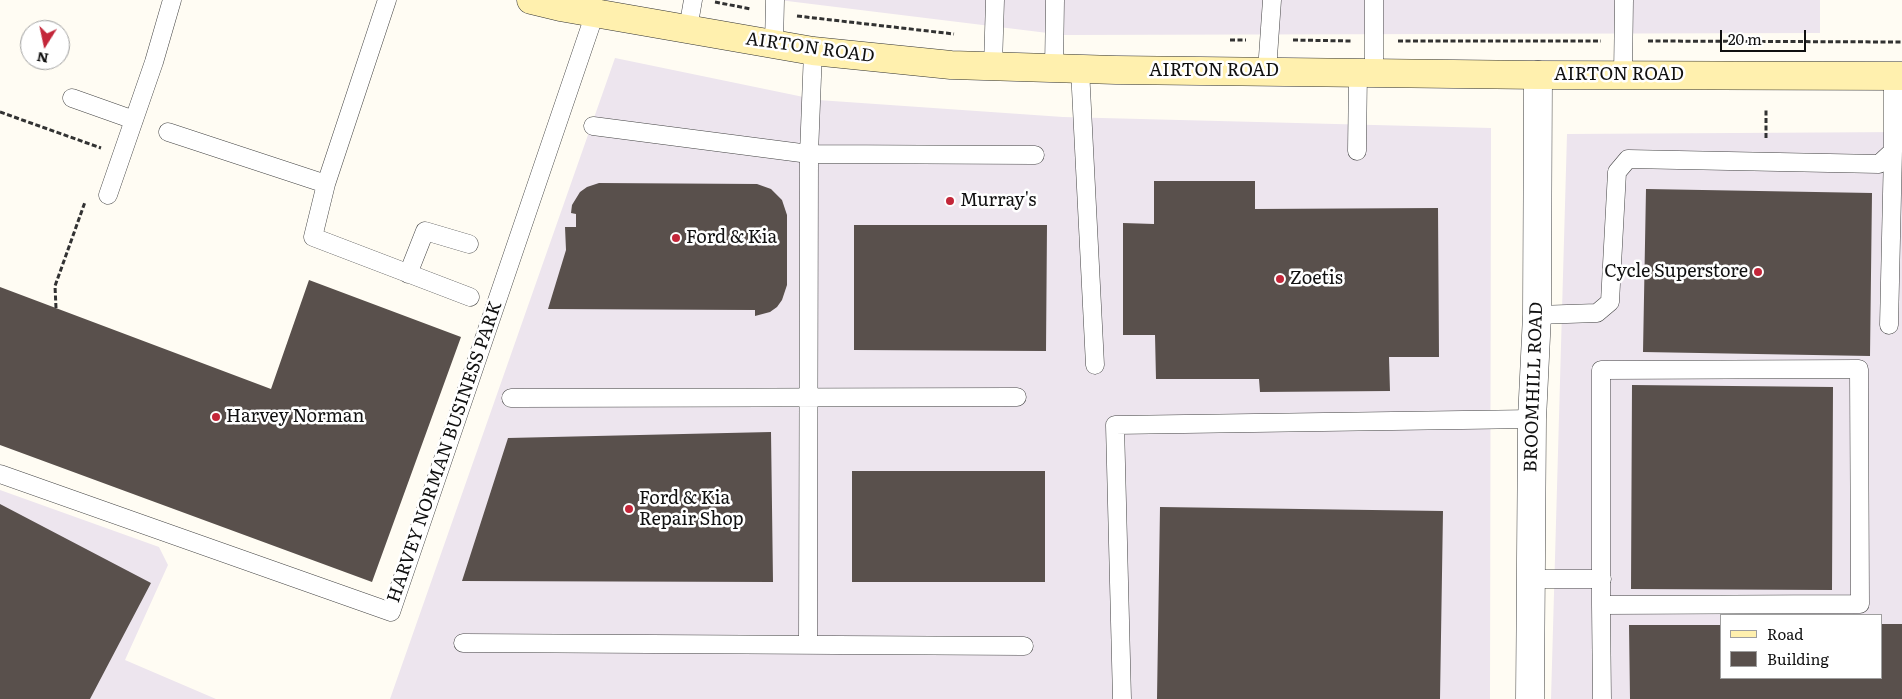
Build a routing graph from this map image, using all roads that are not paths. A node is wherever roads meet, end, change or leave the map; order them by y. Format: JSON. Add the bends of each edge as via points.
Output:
{"nodes":[{"id":1,"x":172,"y":0,"type":"edge"},
{"id":2,"x":387,"y":0,"type":"edge"},
{"id":3,"x":531,"y":0,"type":"edge"},
{"id":4,"x":693,"y":0,"type":"edge"},
{"id":5,"x":995,"y":0,"type":"edge"},
{"id":6,"x":1055,"y":0,"type":"edge"},
{"id":7,"x":1272,"y":0,"type":"edge"},
{"id":8,"x":1374,"y":0,"type":"edge"},
{"id":9,"x":1624,"y":0,"type":"edge"},
{"id":10,"x":775,"y":6,"type":"edge"},
{"id":11,"x":595,"y":13,"type":"junction"},
{"id":12,"x":688,"y":29,"type":"junction"},
{"id":13,"x":774,"y":44,"type":"junction"},
{"id":14,"x":813,"y":52,"type":"junction"},
{"id":15,"x":993,"y":66,"type":"junction"},
{"id":16,"x":1067,"y":69,"type":"junction"},
{"id":17,"x":1267,"y":71,"type":"junction"},
{"id":18,"x":1366,"y":72,"type":"junction"},
{"id":19,"x":1538,"y":75,"type":"junction"},
{"id":20,"x":1623,"y":75,"type":"junction"},
{"id":21,"x":1898,"y":76,"type":"edge"},
{"id":22,"x":72,"y":98,"type":"dead end"},
{"id":23,"x":134,"y":120,"type":"junction"},
{"id":24,"x":593,"y":126,"type":"dead end"},
{"id":25,"x":168,"y":132,"type":"dead end"},
{"id":26,"x":1357,"y":151,"type":"dead end"},
{"id":27,"x":1893,"y":151,"type":"junction"},
{"id":28,"x":809,"y":154,"type":"junction"},
{"id":29,"x":1035,"y":155,"type":"dead end"},
{"id":30,"x":326,"y":184,"type":"junction"},
{"id":31,"x":108,"y":195,"type":"dead end"},
{"id":32,"x":469,"y":244,"type":"dead end"},
{"id":33,"x":408,"y":274,"type":"junction"},
{"id":34,"x":470,"y":297,"type":"dead end"},
{"id":35,"x":1537,"y":315,"type":"junction"},
{"id":36,"x":1889,"y":325,"type":"dead end"},
{"id":37,"x":1095,"y":365,"type":"dead end"},
{"id":38,"x":809,"y":396,"type":"junction"},
{"id":39,"x":1017,"y":397,"type":"dead end"},
{"id":40,"x":511,"y":398,"type":"dead end"},
{"id":41,"x":1532,"y":419,"type":"junction"},
{"id":42,"x":0,"y":474,"type":"edge"},
{"id":43,"x":1531,"y":579,"type":"junction"},
{"id":44,"x":1602,"y":579,"type":"junction"},
{"id":45,"x":1601,"y":605,"type":"junction"},
{"id":46,"x":463,"y":643,"type":"dead end"},
{"id":47,"x":808,"y":645,"type":"junction"},
{"id":48,"x":1024,"y":646,"type":"dead end"},
{"id":49,"x":1122,"y":699,"type":"edge"},
{"id":50,"x":1530,"y":699,"type":"edge"},
{"id":51,"x":1602,"y":699,"type":"edge"}],
"edges":[{"from":1,"to":23,"type":"lane"},
{"from":2,"to":30,"type":"lane"},
{"from":3,"to":11,"type":"street","name":"AIRTON ROAD"},
{"from":4,"to":12,"type":"lane"},
{"from":5,"to":15,"type":"lane"},
{"from":6,"to":16,"type":"lane"},
{"from":7,"to":17,"type":"lane"},
{"from":8,"to":18,"type":"lane","via":[[1374,41]]},
{"from":9,"to":20,"type":"lane"},
{"from":10,"to":13,"type":"lane"},
{"from":11,"to":12,"type":"street","name":"AIRTON ROAD"},
{"from":11,"to":42,"type":"lane","name":"HARVEY NORMAN BUSINESS PARK","via":[[391,612]]},
{"from":12,"to":13,"type":"street","name":"AIRTON ROAD"},
{"from":13,"to":14,"type":"street","name":"AIRTON ROAD"},
{"from":14,"to":15,"type":"street","name":"AIRTON ROAD"},
{"from":14,"to":28,"type":"lane"},
{"from":15,"to":16,"type":"street","name":"AIRTON ROAD"},
{"from":16,"to":17,"type":"street","name":"AIRTON ROAD"},
{"from":16,"to":37,"type":"lane"},
{"from":17,"to":18,"type":"street","name":"AIRTON ROAD"},
{"from":18,"to":19,"type":"street","name":"AIRTON ROAD"},
{"from":18,"to":26,"type":"lane"},
{"from":19,"to":20,"type":"street","name":"AIRTON ROAD"},
{"from":19,"to":35,"type":"street","name":"BROOMHILL ROAD"},
{"from":20,"to":21,"type":"street","name":"AIRTON ROAD"},
{"from":21,"to":27,"type":"lane"},
{"from":22,"to":23,"type":"lane"},
{"from":23,"to":31,"type":"lane"},
{"from":24,"to":28,"type":"lane"},
{"from":25,"to":30,"type":"lane"},
{"from":27,"to":35,"type":"lane","via":[[1878,164],[1628,160],[1617,172],[1610,302],[1597,313]]},
{"from":27,"to":36,"type":"lane"},
{"from":28,"to":29,"type":"lane"},
{"from":28,"to":38,"type":"lane"},
{"from":30,"to":33,"type":"lane","via":[[313,237]]},
{"from":32,"to":33,"type":"lane","via":[[425,231]]},
{"from":33,"to":34,"type":"lane"},
{"from":35,"to":41,"type":"street","name":"BROOMHILL ROAD"},
{"from":38,"to":39,"type":"lane"},
{"from":38,"to":40,"type":"lane"},
{"from":38,"to":47,"type":"lane"},
{"from":41,"to":43,"type":"street","name":"BROOMHILL ROAD"},
{"from":41,"to":49,"type":"lane","via":[[1115,425]]},
{"from":43,"to":44,"type":"lane"},
{"from":43,"to":50,"type":"street","name":"BROOMHILL ROAD"},
{"from":44,"to":45,"type":"lane"},
{"from":44,"to":45,"type":"lane","via":[[1601,370],[1859,369],[1860,604]]},
{"from":45,"to":51,"type":"lane"},
{"from":46,"to":47,"type":"lane"},
{"from":47,"to":48,"type":"lane"}]}
